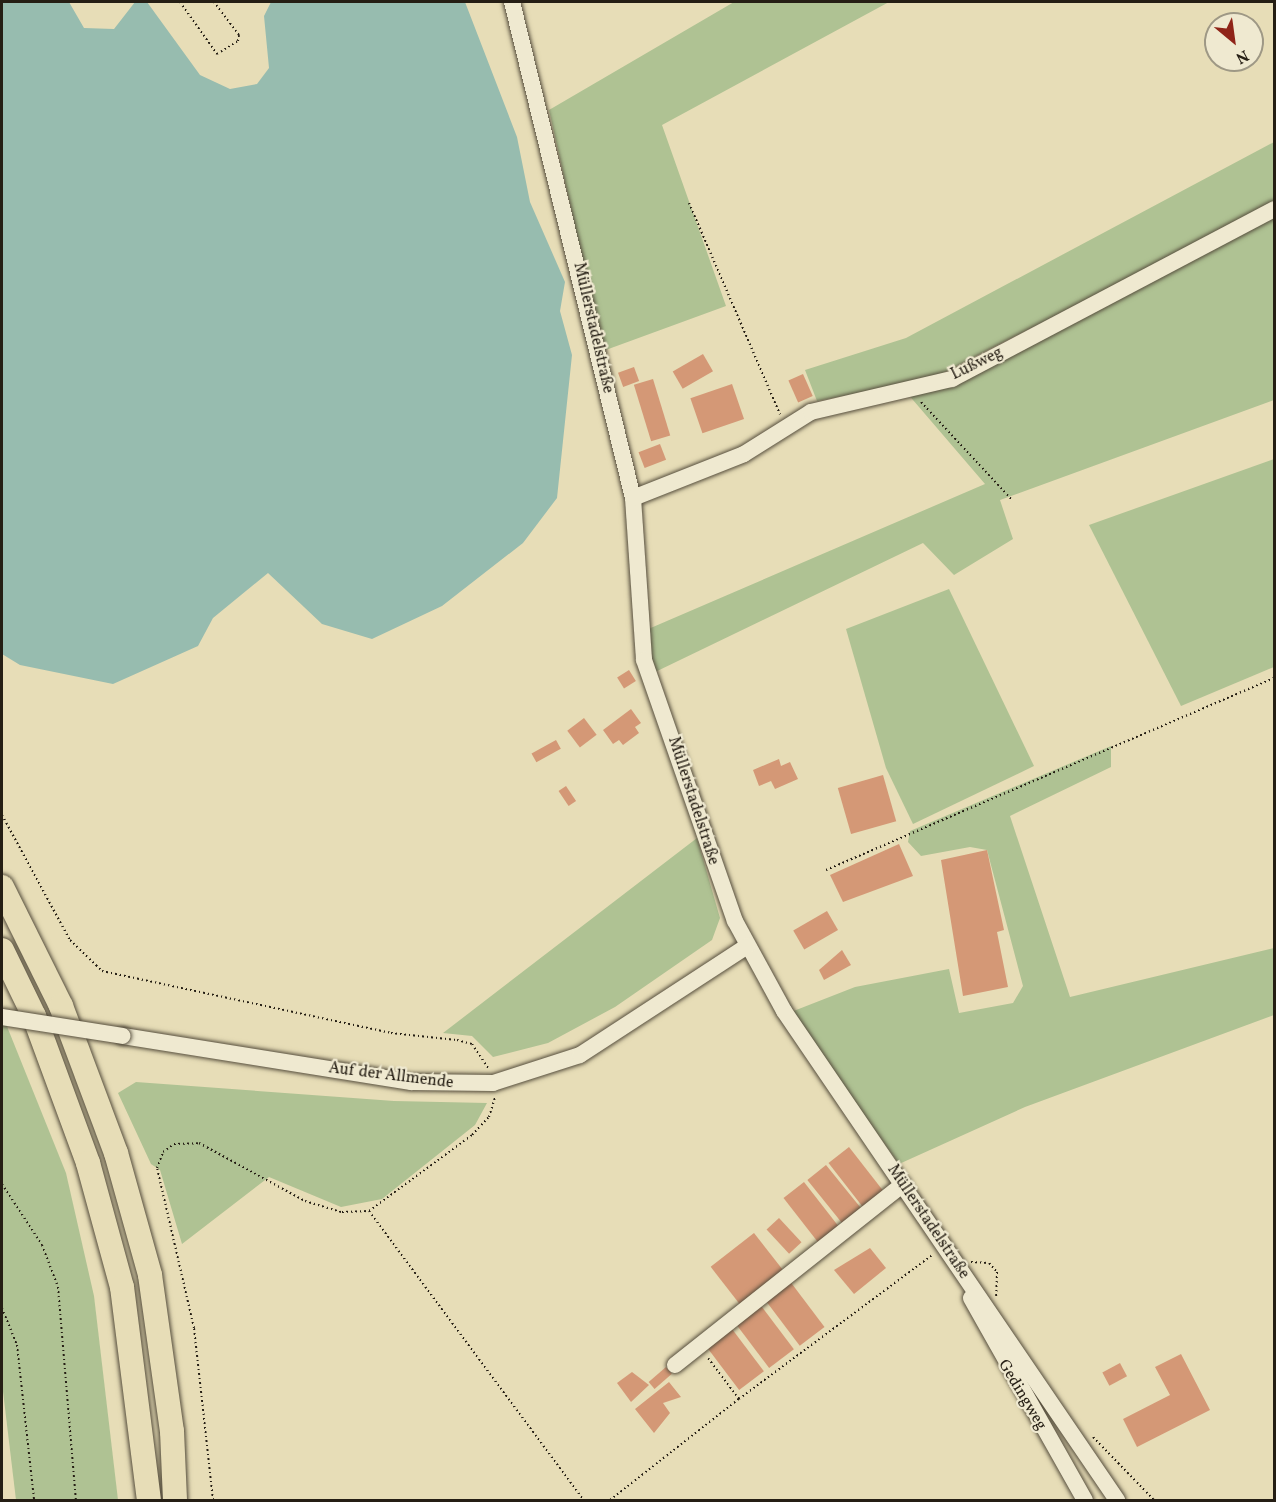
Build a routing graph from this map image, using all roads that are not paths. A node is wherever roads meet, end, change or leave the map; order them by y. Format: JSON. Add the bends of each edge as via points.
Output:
{"nodes":[{"id":1,"x":512,"y":2,"type":"edge"},
{"id":2,"x":1275,"y":209,"type":"edge"},
{"id":3,"x":633,"y":498,"type":"junction"},
{"id":4,"x":2,"y":887,"type":"edge"},
{"id":5,"x":747,"y":946,"type":"junction"},
{"id":6,"x":2,"y":950,"type":"edge"},
{"id":7,"x":2,"y":1017,"type":"edge"},
{"id":8,"x":903,"y":1184,"type":"junction"},
{"id":9,"x":970,"y":1286,"type":"junction"},
{"id":10,"x":675,"y":1365,"type":"dead end"},
{"id":11,"x":148,"y":1500,"type":"edge"},
{"id":12,"x":176,"y":1500,"type":"edge"},
{"id":13,"x":1085,"y":1500,"type":"edge"},
{"id":14,"x":1117,"y":1500,"type":"edge"}],
"edges":[{"from":1,"to":3,"type":"street","name":"Müllerstadelstraße"},
{"from":2,"to":3,"type":"street","name":"Lußweg","via":[[952,378],[811,412],[744,454]]},
{"from":3,"to":5,"type":"street","name":"Müllerstadelstraße","via":[[644,660],[712,862]]},
{"from":4,"to":12,"type":"highway","via":[[61,1006],[116,1153],[150,1275],[172,1431]]},
{"from":5,"to":7,"type":"street","name":"Auf der Allmende","bridge":true,"via":[[580,1055],[493,1083],[411,1082]]},
{"from":5,"to":8,"type":"street","name":"Müllerstadelstraße","via":[[784,1011]]},
{"from":6,"to":11,"type":"highway","via":[[34,1016],[88,1163],[122,1287]]},
{"from":8,"to":9,"type":"street","name":"Müllerstadelstraße"},
{"from":8,"to":10,"type":"street"},
{"from":9,"to":13,"type":"street","name":"Gedingweg","via":[[972,1306],[989,1339]]},
{"from":9,"to":14,"type":"street","name":"Müllerstadelstraße"}]}
